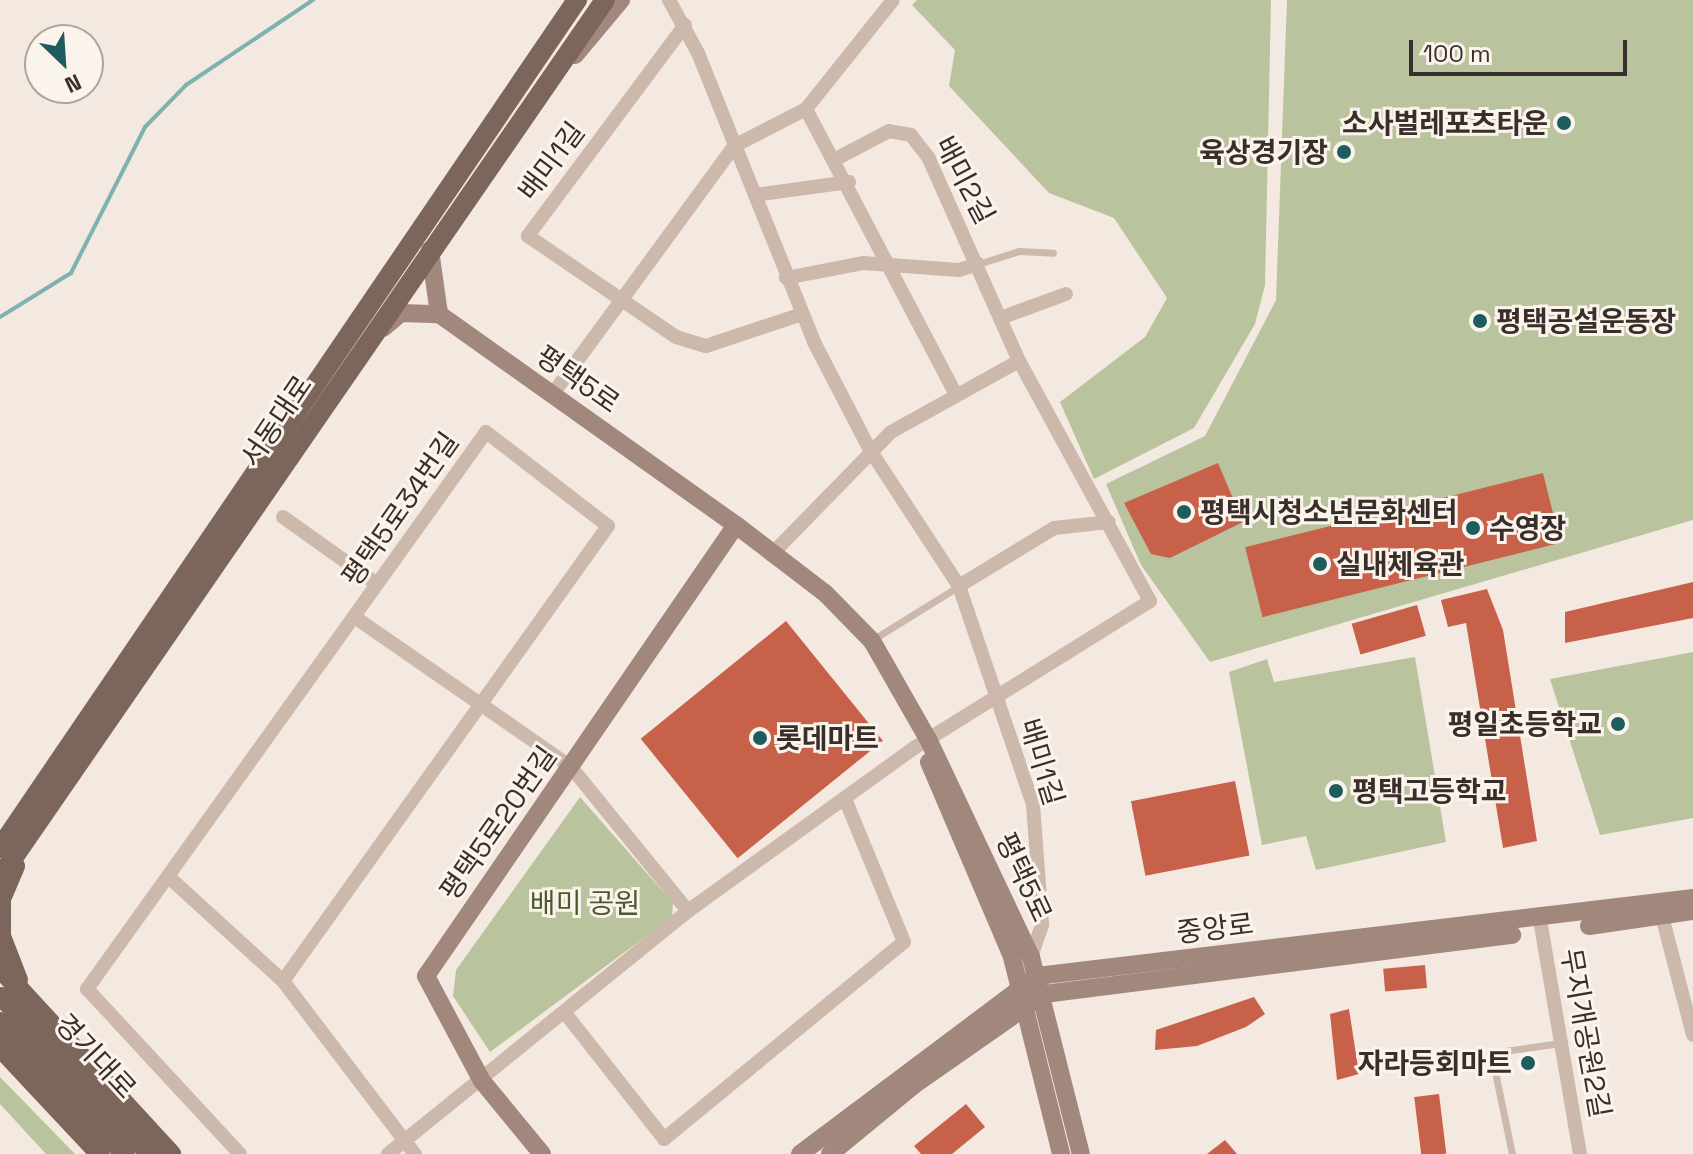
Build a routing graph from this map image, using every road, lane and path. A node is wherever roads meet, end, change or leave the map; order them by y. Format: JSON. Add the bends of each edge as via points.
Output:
{"nodes":[{"id":1,"x":577,"y":0,"type":"edge"},
{"id":2,"x":605,"y":0,"type":"edge"},
{"id":3,"x":621,"y":0,"type":"edge"},
{"id":4,"x":893,"y":0,"type":"edge"},
{"id":5,"x":674,"y":2,"type":"edge"},
{"id":6,"x":685,"y":25,"type":"junction"},
{"id":7,"x":540,"y":92,"type":"junction"},
{"id":8,"x":806,"y":109,"type":"junction"},
{"id":9,"x":734,"y":146,"type":"junction"},
{"id":10,"x":836,"y":159,"type":"junction"},
{"id":11,"x":849,"y":182,"type":"junction"},
{"id":12,"x":755,"y":195,"type":"junction"},
{"id":13,"x":431,"y":249,"type":"junction"},
{"id":14,"x":1053,"y":253,"type":"dead end"},
{"id":15,"x":978,"y":264,"type":"junction"},
{"id":16,"x":894,"y":269,"type":"junction"},
{"id":17,"x":786,"y":278,"type":"junction"},
{"id":18,"x":1066,"y":294,"type":"dead end"},
{"id":19,"x":623,"y":300,"type":"junction"},
{"id":20,"x":439,"y":314,"type":"junction"},
{"id":21,"x":802,"y":314,"type":"junction"},
{"id":22,"x":1003,"y":317,"type":"junction"},
{"id":23,"x":362,"y":345,"type":"junction"},
{"id":24,"x":1019,"y":361,"type":"junction"},
{"id":25,"x":955,"y":393,"type":"junction"},
{"id":26,"x":552,"y":395,"type":"junction"},
{"id":27,"x":870,"y":450,"type":"junction"},
{"id":28,"x":283,"y":517,"type":"dead end"},
{"id":29,"x":1109,"y":522,"type":"junction"},
{"id":30,"x":736,"y":525,"type":"junction"},
{"id":31,"x":771,"y":555,"type":"junction"},
{"id":32,"x":377,"y":584,"type":"junction"},
{"id":33,"x":959,"y":586,"type":"junction"},
{"id":34,"x":356,"y":618,"type":"junction"},
{"id":35,"x":872,"y":641,"type":"junction"},
{"id":36,"x":994,"y":699,"type":"junction"},
{"id":37,"x":483,"y":704,"type":"junction"},
{"id":38,"x":928,"y":739,"type":"junction"},
{"id":39,"x":571,"y":767,"type":"junction"},
{"id":40,"x":38,"y":796,"type":"junction"},
{"id":41,"x":845,"y":799,"type":"junction"},
{"id":42,"x":0,"y":822,"type":"edge"},
{"id":43,"x":28,"y":834,"type":"junction"},
{"id":44,"x":0,"y":848,"type":"edge"},
{"id":45,"x":0,"y":877,"type":"edge"},
{"id":46,"x":172,"y":880,"type":"junction"},
{"id":47,"x":1693,"y":898,"type":"edge"},
{"id":48,"x":688,"y":911,"type":"junction"},
{"id":49,"x":1693,"y":911,"type":"edge"},
{"id":50,"x":1662,"y":916,"type":"junction"},
{"id":51,"x":1541,"y":926,"type":"junction"},
{"id":52,"x":1031,"y":957,"type":"junction"},
{"id":53,"x":283,"y":981,"type":"junction"},
{"id":54,"x":6,"y":983,"type":"edge"},
{"id":55,"x":1027,"y":987,"type":"junction"},
{"id":56,"x":1044,"y":994,"type":"junction"},
{"id":57,"x":565,"y":1013,"type":"junction"},
{"id":58,"x":0,"y":1022,"type":"edge"},
{"id":59,"x":1693,"y":1035,"type":"edge"},
{"id":60,"x":1565,"y":1042,"type":"junction"},
{"id":61,"x":0,"y":1047,"type":"edge"},
{"id":62,"x":482,"y":1081,"type":"junction"},
{"id":63,"x":405,"y":1140,"type":"junction"},
{"id":64,"x":100,"y":1154,"type":"edge"},
{"id":65,"x":125,"y":1154,"type":"edge"},
{"id":66,"x":150,"y":1154,"type":"edge"},
{"id":67,"x":171,"y":1154,"type":"edge"},
{"id":68,"x":240,"y":1154,"type":"edge"},
{"id":69,"x":388,"y":1154,"type":"edge"},
{"id":70,"x":415,"y":1154,"type":"edge"},
{"id":71,"x":542,"y":1154,"type":"edge"},
{"id":72,"x":800,"y":1154,"type":"edge"},
{"id":73,"x":830,"y":1154,"type":"edge"},
{"id":74,"x":1061,"y":1154,"type":"edge"},
{"id":75,"x":1081,"y":1154,"type":"edge"},
{"id":76,"x":1512,"y":1154,"type":"edge"},
{"id":77,"x":1580,"y":1154,"type":"edge"}],
"edges":[{"from":1,"to":40,"type":"main road","name":"서동대로"},
{"from":2,"to":7,"type":"main road","name":"서동대로"},
{"from":3,"to":7,"type":"street"},
{"from":4,"to":8,"type":"street"},
{"from":5,"to":6,"type":"street","name":"배미1길"},
{"from":6,"to":9,"type":"street","name":"배미1길"},
{"from":6,"to":19,"type":"street","name":"배미1길","via":[[528,236]]},
{"from":7,"to":13,"type":"main road","name":"서동대로"},
{"from":8,"to":9,"type":"street"},
{"from":8,"to":10,"type":"street"},
{"from":9,"to":12,"type":"street","name":"배미1길"},
{"from":9,"to":19,"type":"street"},
{"from":10,"to":11,"type":"street"},
{"from":10,"to":15,"type":"street","name":"배미2길","via":[[889,131],[911,135]]},
{"from":11,"to":12,"type":"street"},
{"from":11,"to":16,"type":"street"},
{"from":12,"to":17,"type":"street","name":"배미1길"},
{"from":13,"to":20,"type":"street"},
{"from":13,"to":23,"type":"main road","name":"서동대로"},
{"from":14,"to":15,"type":"lane","name":"배미2길","via":[[1019,251]]},
{"from":15,"to":16,"type":"street","name":"배미2길"},
{"from":15,"to":22,"type":"street","name":"배미2길"},
{"from":16,"to":17,"type":"street","name":"배미2길","via":[[863,263]]},
{"from":16,"to":25,"type":"street"},
{"from":17,"to":21,"type":"street","name":"배미1길"},
{"from":18,"to":22,"type":"street"},
{"from":19,"to":21,"type":"street","name":"배미1길","via":[[676,337],[706,346]]},
{"from":19,"to":26,"type":"street"},
{"from":20,"to":23,"type":"street","via":[[401,313]]},
{"from":20,"to":26,"type":"street","name":"평택5로"},
{"from":21,"to":27,"type":"street","name":"배미1길"},
{"from":22,"to":24,"type":"street","name":"배미2길"},
{"from":23,"to":43,"type":"main road","name":"서동대로"},
{"from":24,"to":25,"type":"street"},
{"from":24,"to":29,"type":"street","name":"배미2길"},
{"from":25,"to":27,"type":"street"},
{"from":26,"to":30,"type":"street","name":"평택5로"},
{"from":27,"to":31,"type":"street"},
{"from":27,"to":33,"type":"street","name":"배미1길"},
{"from":28,"to":32,"type":"street"},
{"from":29,"to":33,"type":"street","via":[[1054,528]]},
{"from":29,"to":36,"type":"street","name":"배미2길","via":[[1150,601]]},
{"from":30,"to":31,"type":"street","name":"평택5로"},
{"from":30,"to":39,"type":"street","name":"평택5로20번길"},
{"from":31,"to":35,"type":"street","name":"평택5로","via":[[825,593]]},
{"from":32,"to":34,"type":"street","name":"평택5로34번길"},
{"from":32,"to":37,"type":"street","name":"평택5로34번길","via":[[486,432],[608,526]]},
{"from":33,"to":35,"type":"lane"},
{"from":33,"to":36,"type":"street","name":"배미1길"},
{"from":34,"to":37,"type":"street"},
{"from":34,"to":46,"type":"street","name":"평택5로34번길"},
{"from":35,"to":38,"type":"street","name":"평택5로"},
{"from":36,"to":38,"type":"street"},
{"from":36,"to":52,"type":"street","name":"배미1길","via":[[1033,805],[1042,925]]},
{"from":37,"to":39,"type":"street"},
{"from":37,"to":53,"type":"street","name":"평택5로34번길"},
{"from":38,"to":41,"type":"street"},
{"from":38,"to":52,"type":"street","name":"평택5로"},
{"from":38,"to":55,"type":"street","via":[[929,769]]},
{"from":39,"to":48,"type":"street"},
{"from":39,"to":62,"type":"street","name":"평택5로20번길","via":[[426,976]]},
{"from":40,"to":42,"type":"main road"},
{"from":40,"to":44,"type":"main road","name":"서동대로"},
{"from":41,"to":48,"type":"street"},
{"from":41,"to":57,"type":"street","via":[[904,942],[664,1139]]},
{"from":43,"to":45,"type":"main road","name":"서동대로"},
{"from":43,"to":54,"type":"main road","via":[[1,899]]},
{"from":46,"to":53,"type":"street"},
{"from":46,"to":68,"type":"street","name":"평택5로34번길","via":[[87,989]]},
{"from":47,"to":51,"type":"street","name":"중앙로"},
{"from":48,"to":57,"type":"street"},
{"from":49,"to":50,"type":"street","name":"중앙로"},
{"from":50,"to":51,"type":"street","name":"중앙로"},
{"from":50,"to":59,"type":"street"},
{"from":51,"to":55,"type":"street","name":"중앙로"},
{"from":51,"to":56,"type":"street","name":"중앙로"},
{"from":51,"to":60,"type":"street","name":"무지개공원2길"},
{"from":52,"to":55,"type":"street","name":"평택5로"},
{"from":53,"to":63,"type":"street"},
{"from":54,"to":66,"type":"main road","name":"경기대로"},
{"from":54,"to":67,"type":"main road"},
{"from":55,"to":56,"type":"street","name":"평택5로"},
{"from":55,"to":72,"type":"street"},
{"from":55,"to":73,"type":"street"},
{"from":55,"to":74,"type":"street"},
{"from":56,"to":75,"type":"street","name":"평택5로"},
{"from":57,"to":62,"type":"street"},
{"from":58,"to":65,"type":"main road","name":"경기대로"},
{"from":60,"to":76,"type":"lane","via":[[1491,1053]]},
{"from":60,"to":77,"type":"street","name":"무지개공원2길"},
{"from":61,"to":64,"type":"main road"},
{"from":62,"to":63,"type":"street"},
{"from":62,"to":71,"type":"street","name":"평택5로20번길"},
{"from":63,"to":69,"type":"street"},
{"from":63,"to":70,"type":"street"}]}
